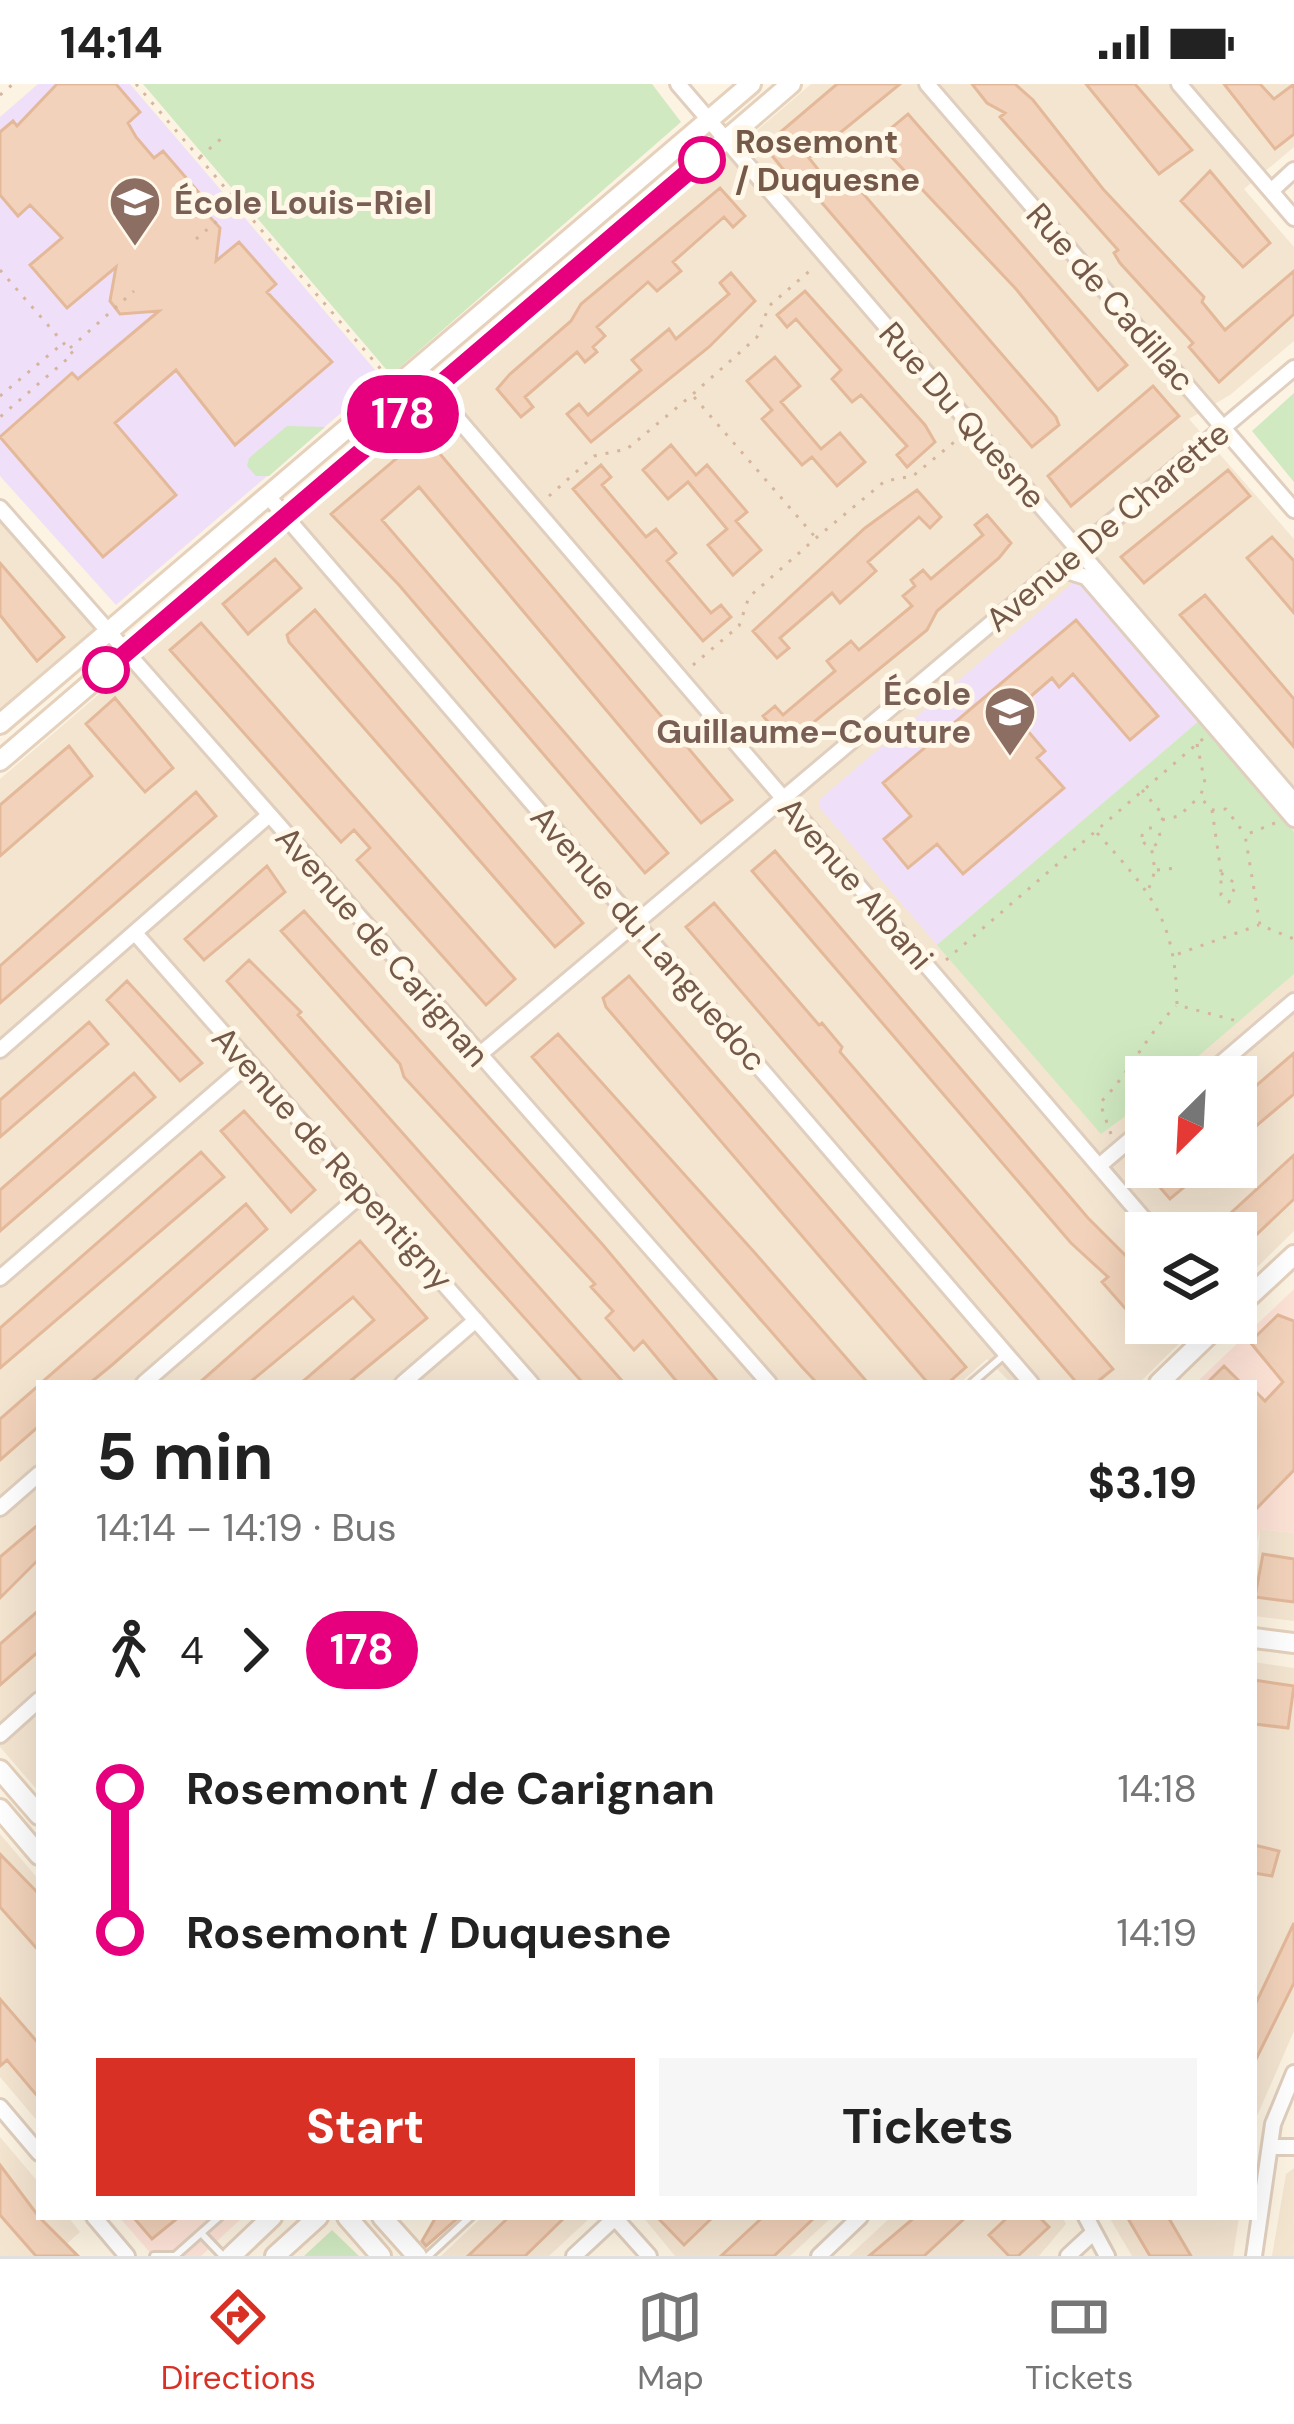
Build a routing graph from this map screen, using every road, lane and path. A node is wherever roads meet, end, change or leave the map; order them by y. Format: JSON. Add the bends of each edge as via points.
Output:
{"nodes":[{"id":1,"x":14,"y":84,"type":"edge"},
{"id":2,"x":136,"y":84,"type":"edge"},
{"id":3,"x":678,"y":84,"type":"edge"},
{"id":4,"x":751,"y":84,"type":"edge"},
{"id":5,"x":791,"y":84,"type":"edge"},
{"id":6,"x":927,"y":84,"type":"edge"},
{"id":7,"x":1179,"y":84,"type":"edge"},
{"id":8,"x":0,"y":95,"type":"edge"},
{"id":9,"x":709,"y":120,"type":"junction"},
{"id":10,"x":224,"y":136,"type":"dead end"},
{"id":11,"x":726,"y":140,"type":"junction"},
{"id":12,"x":199,"y":158,"type":"junction"},
{"id":13,"x":1294,"y":170,"type":"edge"},
{"id":14,"x":1270,"y":191,"type":"junction"},
{"id":15,"x":238,"y":203,"type":"junction"},
{"id":16,"x":1294,"y":218,"type":"edge"},
{"id":17,"x":196,"y":239,"type":"dead end"},
{"id":18,"x":813,"y":268,"type":"dead end"},
{"id":19,"x":0,"y":270,"type":"edge"},
{"id":20,"x":134,"y":292,"type":"dead end"},
{"id":21,"x":63,"y":343,"type":"junction"},
{"id":22,"x":68,"y":349,"type":"junction"},
{"id":23,"x":1294,"y":368,"type":"edge"},
{"id":24,"x":416,"y":370,"type":"junction"},
{"id":25,"x":388,"y":378,"type":"dead end"},
{"id":26,"x":433,"y":389,"type":"junction"},
{"id":27,"x":692,"y":395,"type":"junction"},
{"id":28,"x":0,"y":396,"type":"edge"},
{"id":29,"x":0,"y":417,"type":"edge"},
{"id":30,"x":1224,"y":428,"type":"junction"},
{"id":31,"x":959,"y":438,"type":"dead end"},
{"id":32,"x":267,"y":495,"type":"junction"},
{"id":33,"x":549,"y":496,"type":"dead end"},
{"id":34,"x":0,"y":508,"type":"edge"},
{"id":35,"x":1294,"y":510,"type":"edge"},
{"id":36,"x":285,"y":516,"type":"junction"},
{"id":37,"x":816,"y":538,"type":"junction"},
{"id":38,"x":1079,"y":550,"type":"junction"},
{"id":39,"x":1073,"y":573,"type":"dead end"},
{"id":40,"x":108,"y":633,"type":"junction"},
{"id":41,"x":126,"y":653,"type":"junction"},
{"id":42,"x":693,"y":665,"type":"dead end"},
{"id":43,"x":0,"y":724,"type":"edge"},
{"id":44,"x":1211,"y":732,"type":"dead end"},
{"id":45,"x":1197,"y":743,"type":"junction"},
{"id":46,"x":0,"y":761,"type":"edge"},
{"id":47,"x":1142,"y":790,"type":"junction"},
{"id":48,"x":1200,"y":797,"type":"junction"},
{"id":49,"x":784,"y":800,"type":"junction"},
{"id":50,"x":1294,"y":801,"type":"edge"},
{"id":51,"x":1212,"y":810,"type":"junction"},
{"id":52,"x":268,"y":816,"type":"junction"},
{"id":53,"x":1162,"y":820,"type":"junction"},
{"id":54,"x":1291,"y":820,"type":"edge"},
{"id":55,"x":1156,"y":830,"type":"junction"},
{"id":56,"x":1096,"y":831,"type":"junction"},
{"id":57,"x":1245,"y":835,"type":"junction"},
{"id":58,"x":1151,"y":845,"type":"junction"},
{"id":59,"x":1178,"y":868,"type":"dead end"},
{"id":60,"x":1155,"y":872,"type":"junction"},
{"id":61,"x":1221,"y":873,"type":"junction"},
{"id":62,"x":1148,"y":890,"type":"junction"},
{"id":63,"x":637,"y":923,"type":"junction"},
{"id":64,"x":1260,"y":925,"type":"junction"},
{"id":65,"x":135,"y":933,"type":"junction"},
{"id":66,"x":1294,"y":939,"type":"edge"},
{"id":67,"x":1176,"y":955,"type":"junction"},
{"id":68,"x":946,"y":960,"type":"dead end"},
{"id":69,"x":1294,"y":1001,"type":"edge"},
{"id":70,"x":1177,"y":1005,"type":"junction"},
{"id":71,"x":1241,"y":1022,"type":"dead end"},
{"id":72,"x":0,"y":1050,"type":"edge"},
{"id":73,"x":479,"y":1055,"type":"junction"},
{"id":74,"x":1230,"y":1056,"type":"edge"},
{"id":75,"x":248,"y":1064,"type":"junction"},
{"id":76,"x":1111,"y":1134,"type":"dead end"},
{"id":77,"x":1125,"y":1144,"type":"edge"},
{"id":78,"x":1099,"y":1166,"type":"junction"},
{"id":79,"x":363,"y":1192,"type":"junction"},
{"id":80,"x":1138,"y":1212,"type":"edge"},
{"id":81,"x":1294,"y":1255,"type":"edge"},
{"id":82,"x":0,"y":1278,"type":"edge"},
{"id":83,"x":1257,"y":1289,"type":"edge"},
{"id":84,"x":476,"y":1320,"type":"junction"},
{"id":85,"x":1199,"y":1344,"type":"edge"},
{"id":86,"x":1005,"y":1354,"type":"junction"},
{"id":87,"x":147,"y":1380,"type":"edge"},
{"id":88,"x":406,"y":1380,"type":"edge"},
{"id":89,"x":528,"y":1380,"type":"edge"},
{"id":90,"x":766,"y":1380,"type":"edge"},
{"id":91,"x":975,"y":1380,"type":"edge"},
{"id":92,"x":1028,"y":1380,"type":"edge"},
{"id":93,"x":1162,"y":1380,"type":"edge"},
{"id":94,"x":36,"y":1477,"type":"edge"},
{"id":95,"x":0,"y":1508,"type":"edge"},
{"id":96,"x":1257,"y":1638,"type":"edge"},
{"id":97,"x":1294,"y":1643,"type":"edge"},
{"id":98,"x":36,"y":1703,"type":"edge"},
{"id":99,"x":0,"y":1735,"type":"edge"},
{"id":100,"x":0,"y":1770,"type":"edge"},
{"id":101,"x":0,"y":1809,"type":"edge"},
{"id":102,"x":36,"y":1812,"type":"edge"},
{"id":103,"x":36,"y":1851,"type":"edge"},
{"id":104,"x":1294,"y":2073,"type":"edge"},
{"id":105,"x":0,"y":2107,"type":"edge"},
{"id":106,"x":1270,"y":2146,"type":"junction"},
{"id":107,"x":1294,"y":2147,"type":"edge"},
{"id":108,"x":36,"y":2149,"type":"edge"},
{"id":109,"x":97,"y":2220,"type":"edge"},
{"id":110,"x":216,"y":2220,"type":"edge"},
{"id":111,"x":262,"y":2220,"type":"edge"},
{"id":112,"x":315,"y":2220,"type":"edge"},
{"id":113,"x":350,"y":2220,"type":"edge"},
{"id":114,"x":385,"y":2220,"type":"edge"},
{"id":115,"x":467,"y":2220,"type":"edge"},
{"id":116,"x":613,"y":2220,"type":"edge"},
{"id":117,"x":617,"y":2220,"type":"edge"},
{"id":118,"x":857,"y":2220,"type":"edge"},
{"id":119,"x":1088,"y":2220,"type":"edge"},
{"id":120,"x":1094,"y":2232,"type":"junction"},
{"id":121,"x":201,"y":2233,"type":"junction"},
{"id":122,"x":127,"y":2256,"type":"edge"},
{"id":123,"x":154,"y":2256,"type":"edge"},
{"id":124,"x":227,"y":2256,"type":"edge"},
{"id":125,"x":275,"y":2256,"type":"edge"},
{"id":126,"x":381,"y":2256,"type":"edge"},
{"id":127,"x":417,"y":2256,"type":"edge"},
{"id":128,"x":428,"y":2256,"type":"edge"},
{"id":129,"x":574,"y":2256,"type":"edge"},
{"id":130,"x":649,"y":2256,"type":"edge"},
{"id":131,"x":819,"y":2256,"type":"edge"},
{"id":132,"x":1068,"y":2256,"type":"edge"},
{"id":133,"x":1107,"y":2256,"type":"edge"},
{"id":134,"x":1253,"y":2256,"type":"edge"}],
"edges":[{"from":1,"to":8,"type":"path"},
{"from":2,"to":12,"type":"path"},
{"from":3,"to":9,"type":"street","name":"Rue Du Quesne"},
{"from":4,"to":9,"type":"main road"},
{"from":5,"to":11,"type":"main road"},
{"from":6,"to":30,"type":"street","name":"Rue de Cadillac"},
{"from":7,"to":14,"type":"street"},
{"from":9,"to":11,"type":"street","name":"Rue Du Quesne"},
{"from":9,"to":24,"type":"main road"},
{"from":10,"to":12,"type":"path"},
{"from":11,"to":26,"type":"main road"},
{"from":11,"to":38,"type":"street","name":"Rue Du Quesne"},
{"from":12,"to":15,"type":"path"},
{"from":13,"to":14,"type":"street"},
{"from":14,"to":16,"type":"street"},
{"from":15,"to":17,"type":"path"},
{"from":15,"to":25,"type":"path"},
{"from":18,"to":27,"type":"path","via":[[769,306],[757,337]]},
{"from":19,"to":21,"type":"path"},
{"from":20,"to":22,"type":"path"},
{"from":21,"to":22,"type":"path"},
{"from":21,"to":28,"type":"path"},
{"from":22,"to":29,"type":"path","via":[[73,354]]},
{"from":23,"to":30,"type":"street","name":"Avenue De Charette"},
{"from":24,"to":26,"type":"street","name":"Avenue Albani"},
{"from":24,"to":32,"type":"main road"},
{"from":26,"to":36,"type":"main road"},
{"from":26,"to":49,"type":"street","name":"Avenue Albani"},
{"from":27,"to":33,"type":"path","via":[[627,449],[594,456]]},
{"from":27,"to":37,"type":"path"},
{"from":30,"to":35,"type":"street","name":"Rue de Cadillac"},
{"from":30,"to":38,"type":"street","name":"Avenue De Charette"},
{"from":31,"to":37,"type":"path","via":[[913,476],[886,481]]},
{"from":32,"to":36,"type":"street","name":"Avenue du Languedoc"},
{"from":32,"to":40,"type":"main road"},
{"from":34,"to":40,"type":"street","name":"Avenue de Carignan"},
{"from":36,"to":41,"type":"main road"},
{"from":36,"to":63,"type":"street","name":"Avenue du Languedoc"},
{"from":37,"to":42,"type":"path","via":[[749,597],[739,626]]},
{"from":38,"to":49,"type":"street","name":"Avenue De Charette"},
{"from":38,"to":50,"type":"street","name":"Rue Du Quesne"},
{"from":39,"to":54,"type":"street","via":[[1086,577]]},
{"from":40,"to":41,"type":"street","name":"Avenue de Carignan"},
{"from":40,"to":43,"type":"main road"},
{"from":41,"to":46,"type":"main road"},
{"from":41,"to":52,"type":"street","name":"Avenue de Carignan"},
{"from":44,"to":45,"type":"path"},
{"from":45,"to":47,"type":"path"},
{"from":45,"to":48,"type":"path"},
{"from":47,"to":53,"type":"path"},
{"from":47,"to":56,"type":"path"},
{"from":48,"to":51,"type":"path"},
{"from":48,"to":53,"type":"path"},
{"from":49,"to":63,"type":"street","name":"Avenue De Charette"},
{"from":49,"to":78,"type":"street","name":"Avenue Albani"},
{"from":51,"to":57,"type":"path","via":[[1226,809]]},
{"from":51,"to":61,"type":"path"},
{"from":52,"to":65,"type":"street"},
{"from":52,"to":73,"type":"street","name":"Avenue de Carignan"},
{"from":53,"to":55,"type":"path"},
{"from":54,"to":57,"type":"path"},
{"from":55,"to":58,"type":"path","via":[[1159,841]]},
{"from":55,"to":58,"type":"path","via":[[1142,834]]},
{"from":56,"to":62,"type":"path"},
{"from":56,"to":68,"type":"path"},
{"from":57,"to":64,"type":"path"},
{"from":58,"to":60,"type":"path"},
{"from":59,"to":60,"type":"path"},
{"from":60,"to":62,"type":"path"},
{"from":61,"to":61,"type":"path","via":[[1234,879],[1233,901],[1221,895]]},
{"from":62,"to":67,"type":"path"},
{"from":63,"to":73,"type":"street","name":"Avenue De Charette"},
{"from":63,"to":86,"type":"street","name":"Avenue du Languedoc"},
{"from":64,"to":66,"type":"path"},
{"from":64,"to":67,"type":"path"},
{"from":65,"to":72,"type":"street"},
{"from":65,"to":75,"type":"street","name":"Avenue de Repentigny"},
{"from":67,"to":70,"type":"path"},
{"from":69,"to":74,"type":"street"},
{"from":70,"to":71,"type":"path"},
{"from":70,"to":76,"type":"path","via":[[1100,1103]]},
{"from":73,"to":90,"type":"street","name":"Avenue de Carignan"},
{"from":75,"to":79,"type":"street","name":"Avenue de Repentigny"},
{"from":75,"to":82,"type":"street"},
{"from":77,"to":78,"type":"street"},
{"from":78,"to":80,"type":"street","name":"Avenue Albani"},
{"from":79,"to":84,"type":"street","name":"Avenue de Repentigny"},
{"from":79,"to":87,"type":"street"},
{"from":81,"to":83,"type":"main road"},
{"from":84,"to":88,"type":"street"},
{"from":84,"to":89,"type":"street","name":"Avenue de Repentigny"},
{"from":85,"to":93,"type":"main road"},
{"from":86,"to":91,"type":"lane"},
{"from":86,"to":92,"type":"street","name":"Avenue du Languedoc"},
{"from":94,"to":95,"type":"street"},
{"from":96,"to":97,"type":"main road"},
{"from":98,"to":99,"type":"street"},
{"from":100,"to":102,"type":"main road"},
{"from":101,"to":103,"type":"main road"},
{"from":104,"to":106,"type":"street"},
{"from":105,"to":108,"type":"street"},
{"from":106,"to":107,"type":"street"},
{"from":106,"to":134,"type":"street"},
{"from":109,"to":122,"type":"street"},
{"from":110,"to":121,"type":"lane"},
{"from":111,"to":124,"type":"main road"},
{"from":112,"to":125,"type":"main road"},
{"from":113,"to":126,"type":"main road"},
{"from":114,"to":127,"type":"main road"},
{"from":115,"to":128,"type":"lane"},
{"from":116,"to":129,"type":"street"},
{"from":117,"to":130,"type":"street"},
{"from":118,"to":131,"type":"street"},
{"from":119,"to":120,"type":"street"},
{"from":120,"to":132,"type":"street"},
{"from":120,"to":133,"type":"street"},
{"from":121,"to":123,"type":"lane","via":[[175,2256]]},
{"from":121,"to":124,"type":"lane"}]}
